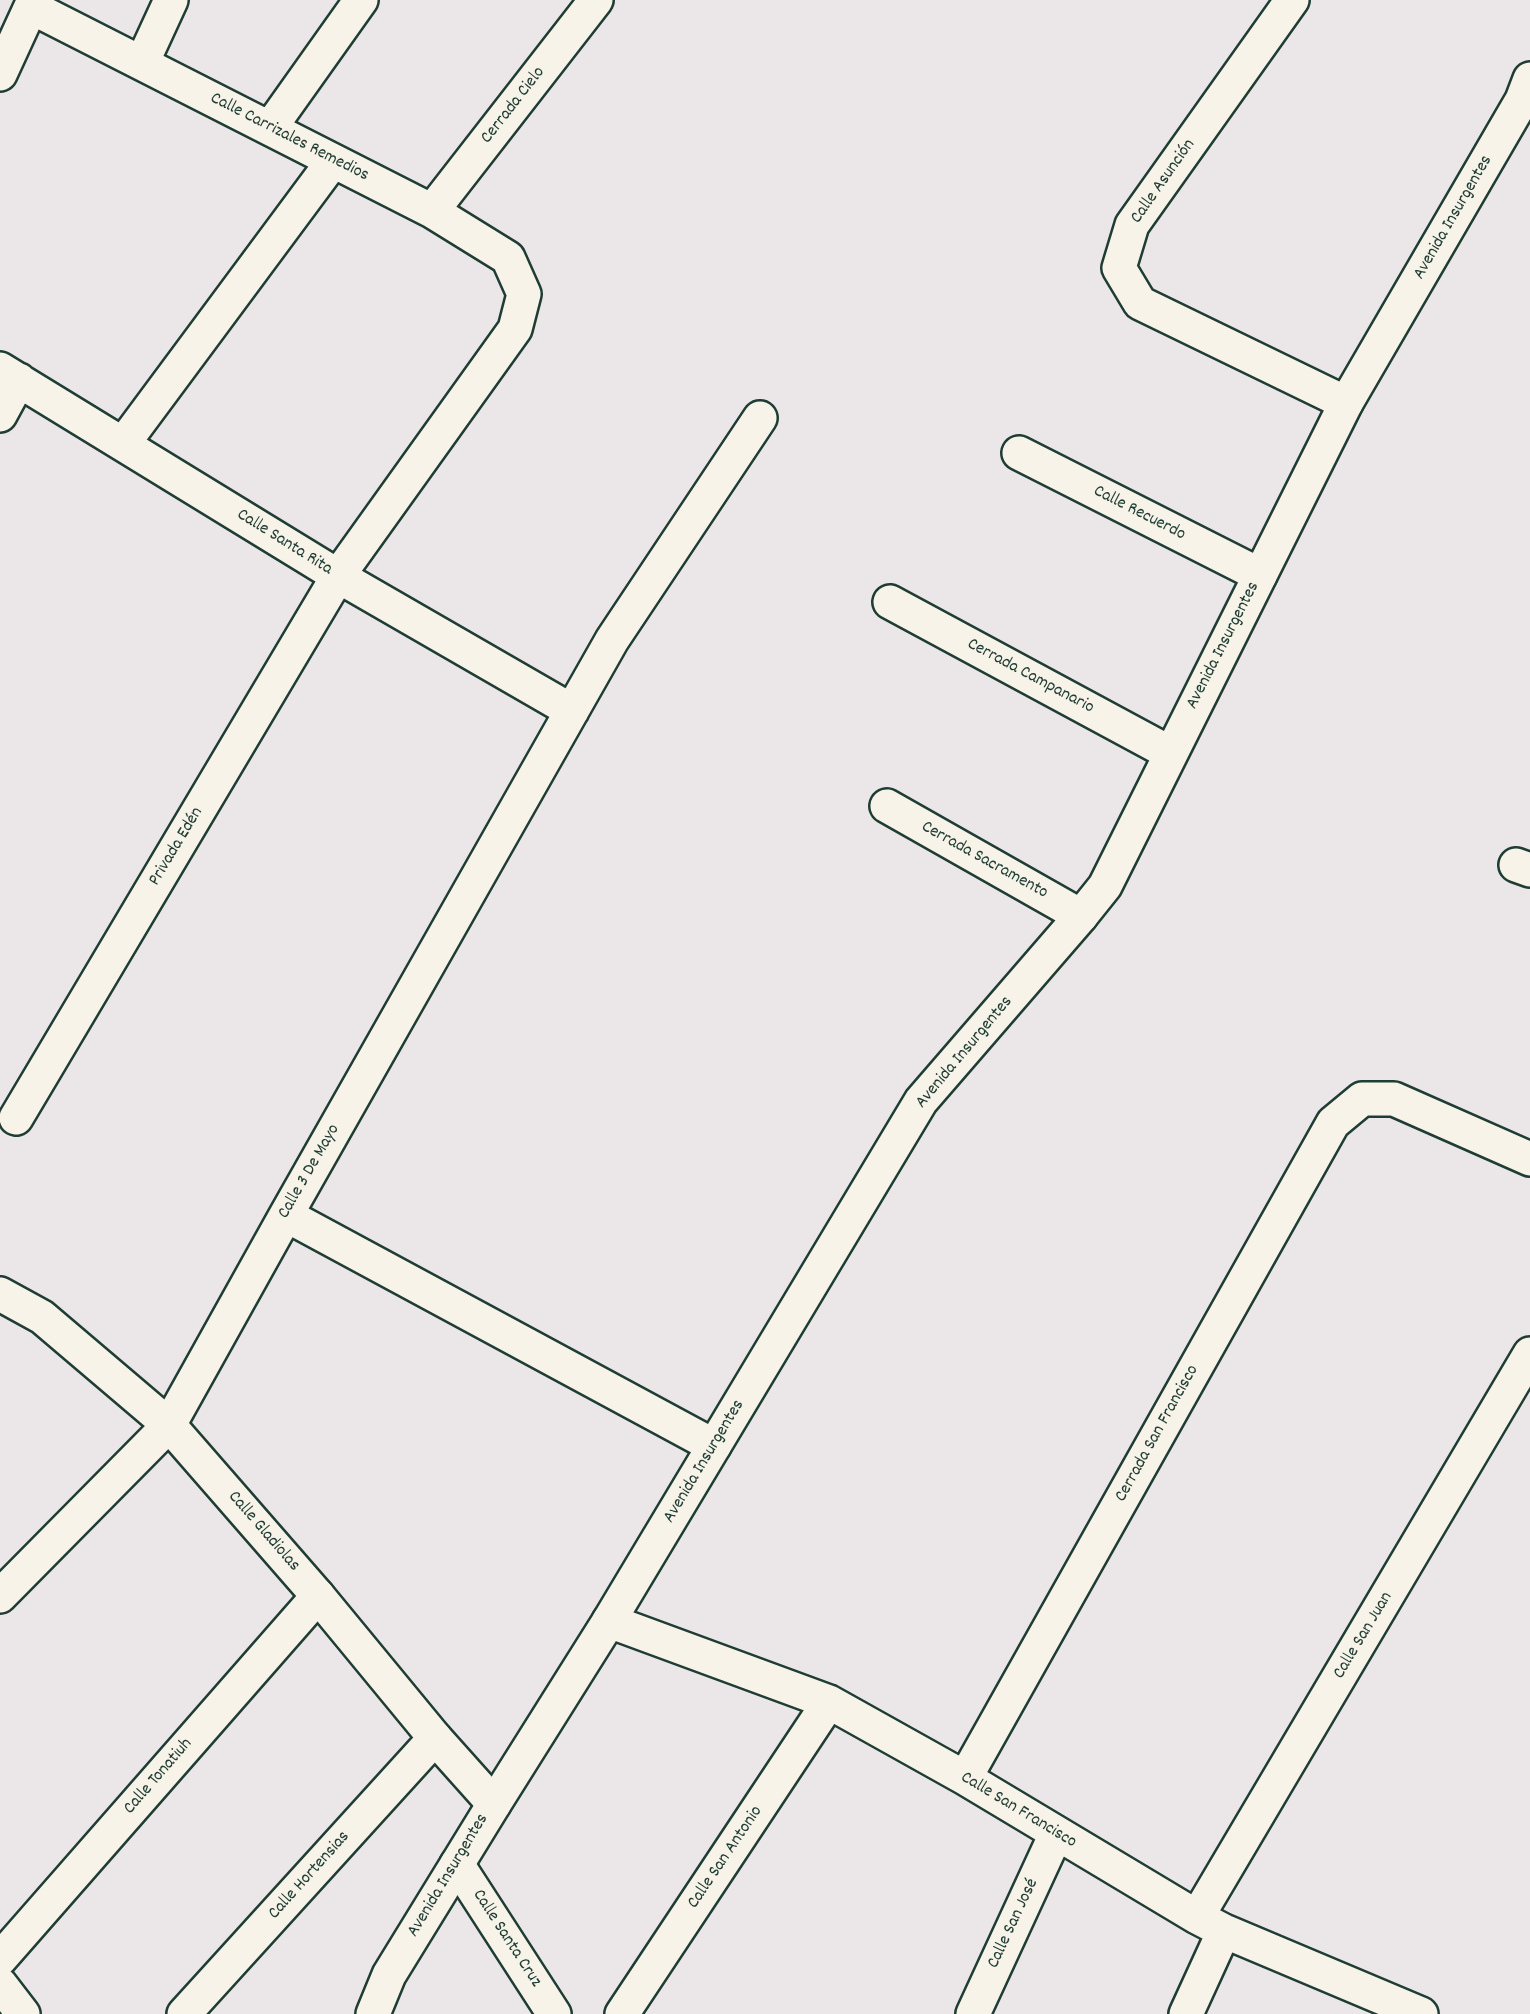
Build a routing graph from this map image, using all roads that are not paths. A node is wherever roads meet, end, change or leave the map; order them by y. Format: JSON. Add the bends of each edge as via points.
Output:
{"nodes":[{"id":1,"x":171,"y":0,"type":"edge"},
{"id":2,"x":361,"y":0,"type":"edge"},
{"id":3,"x":596,"y":0,"type":"edge"},
{"id":4,"x":1292,"y":0,"type":"edge"},
{"id":5,"x":32,"y":3,"type":"edge"},
{"id":6,"x":142,"y":63,"type":"junction"},
{"id":7,"x":0,"y":74,"type":"edge"},
{"id":8,"x":1527,"y":94,"type":"edge"},
{"id":9,"x":270,"y":128,"type":"junction"},
{"id":10,"x":333,"y":161,"type":"junction"},
{"id":11,"x":432,"y":211,"type":"junction"},
{"id":12,"x":524,"y":294,"type":"joint"},
{"id":13,"x":9,"y":375,"type":"edge"},
{"id":14,"x":1346,"y":403,"type":"junction"},
{"id":15,"x":0,"y":415,"type":"edge"},
{"id":16,"x":760,"y":418,"type":"dead end"},
{"id":17,"x":123,"y":444,"type":"junction"},
{"id":18,"x":1019,"y":453,"type":"dead end"},
{"id":19,"x":1260,"y":575,"type":"junction"},
{"id":20,"x":338,"y":576,"type":"junction"},
{"id":21,"x":890,"y":602,"type":"dead end"},
{"id":22,"x":572,"y":711,"type":"junction"},
{"id":23,"x":1170,"y":753,"type":"junction"},
{"id":24,"x":887,"y":806,"type":"dead end"},
{"id":25,"x":1081,"y":916,"type":"junction"},
{"id":26,"x":16,"y":1118,"type":"dead end"},
{"id":27,"x":1530,"y":1159,"type":"edge"},
{"id":28,"x":286,"y":1215,"type":"junction"},
{"id":29,"x":0,"y":1294,"type":"edge"},
{"id":30,"x":1530,"y":1354,"type":"edge"},
{"id":31,"x":169,"y":1425,"type":"junction"},
{"id":32,"x":714,"y":1446,"type":"junction"},
{"id":33,"x":0,"y":1596,"type":"edge"},
{"id":34,"x":318,"y":1596,"type":"junction"},
{"id":35,"x":609,"y":1621,"type":"junction"},
{"id":36,"x":829,"y":1702,"type":"junction"},
{"id":37,"x":435,"y":1738,"type":"junction"},
{"id":38,"x":965,"y":1778,"type":"junction"},
{"id":39,"x":494,"y":1804,"type":"junction"},
{"id":40,"x":1056,"y":1834,"type":"junction"},
{"id":41,"x":457,"y":1864,"type":"junction"},
{"id":42,"x":1210,"y":1924,"type":"junction"},
{"id":43,"x":0,"y":1959,"type":"edge"},
{"id":44,"x":0,"y":1984,"type":"edge"},
{"id":45,"x":23,"y":2014,"type":"edge"},
{"id":46,"x":184,"y":2014,"type":"edge"},
{"id":47,"x":373,"y":2014,"type":"edge"},
{"id":48,"x":554,"y":2014,"type":"edge"},
{"id":49,"x":622,"y":2014,"type":"edge"},
{"id":50,"x":972,"y":2014,"type":"edge"},
{"id":51,"x":1186,"y":2014,"type":"edge"},
{"id":52,"x":1421,"y":2014,"type":"edge"}],
"edges":[{"from":1,"to":6,"type":"street"},
{"from":2,"to":9,"type":"street"},
{"from":3,"to":11,"type":"street","name":"Cerrada Cielo"},
{"from":4,"to":14,"type":"street","name":"Calle Asunción","via":[[1132,225],[1119,268],[1140,303]]},
{"from":5,"to":6,"type":"street","name":"Calle Carrizales Remedios"},
{"from":5,"to":7,"type":"street"},
{"from":6,"to":9,"type":"street","name":"Calle Carrizales Remedios"},
{"from":8,"to":14,"type":"street","name":"Avenida Insurgentes"},
{"from":9,"to":10,"type":"street","name":"Calle Carrizales Remedios"},
{"from":10,"to":11,"type":"street","name":"Calle Carrizales Remedios"},
{"from":10,"to":17,"type":"street"},
{"from":11,"to":12,"type":"street","name":"Calle Carrizales Remedios","via":[[508,258]]},
{"from":12,"to":20,"type":"street","name":"Privada Edén","via":[[515,329]]},
{"from":13,"to":15,"type":"street"},
{"from":13,"to":17,"type":"street","name":"Calle Santa Rita"},
{"from":14,"to":19,"type":"street","name":"Avenida Insurgentes"},
{"from":16,"to":22,"type":"street","name":"Calle 3 De Mayo","via":[[612,640]]},
{"from":17,"to":20,"type":"street","name":"Calle Santa Rita"},
{"from":18,"to":19,"type":"street","name":"Calle Recuerdo"},
{"from":19,"to":23,"type":"street","name":"Avenida Insurgentes"},
{"from":20,"to":22,"type":"street","name":"Calle Santa Rita"},
{"from":20,"to":26,"type":"street","name":"Privada Edén"},
{"from":21,"to":23,"type":"street","name":"Cerrada Campanario"},
{"from":22,"to":28,"type":"street","name":"Calle 3 De Mayo"},
{"from":23,"to":25,"type":"street","name":"Avenida Insurgentes","via":[[1105,886]]},
{"from":24,"to":25,"type":"street","name":"Cerrada Sacramento"},
{"from":25,"to":32,"type":"street","name":"Avenida Insurgentes","via":[[921,1101]]},
{"from":27,"to":38,"type":"street","name":"Cerrada San Francisco","via":[[1394,1099],[1362,1099],[1333,1123]]},
{"from":28,"to":31,"type":"street","name":"Calle 3 De Mayo"},
{"from":28,"to":32,"type":"street"},
{"from":29,"to":31,"type":"street","name":"Calle Gladiolas","via":[[42,1317]]},
{"from":30,"to":42,"type":"street","name":"Calle San Juan"},
{"from":31,"to":33,"type":"street","name":"Calle 3 De Mayo"},
{"from":31,"to":34,"type":"street","name":"Calle Gladiolas"},
{"from":32,"to":35,"type":"street","name":"Avenida Insurgentes"},
{"from":34,"to":37,"type":"street","name":"Calle Gladiolas"},
{"from":34,"to":43,"type":"street","name":"Calle Tonatiuh"},
{"from":35,"to":36,"type":"street","name":"Calle San Francisco"},
{"from":35,"to":39,"type":"street","name":"Avenida Insurgentes"},
{"from":36,"to":38,"type":"street","name":"Calle San Francisco"},
{"from":36,"to":49,"type":"street","name":"Calle San Antonio"},
{"from":37,"to":39,"type":"street","name":"Calle Gladiolas"},
{"from":37,"to":46,"type":"street","name":"Calle Hortensias"},
{"from":38,"to":40,"type":"street","name":"Calle San Francisco"},
{"from":39,"to":41,"type":"street","name":"Avenida Insurgentes"},
{"from":40,"to":42,"type":"street","name":"Calle San Francisco"},
{"from":40,"to":50,"type":"street","name":"Calle San José"},
{"from":41,"to":47,"type":"street","name":"Avenida Insurgentes","via":[[389,1975]]},
{"from":41,"to":48,"type":"street","name":"Calle Santa Cruz"},
{"from":42,"to":51,"type":"street","name":"Calle San Juan"},
{"from":42,"to":52,"type":"street","name":"Calle San Francisco"},
{"from":44,"to":45,"type":"street"}]}
